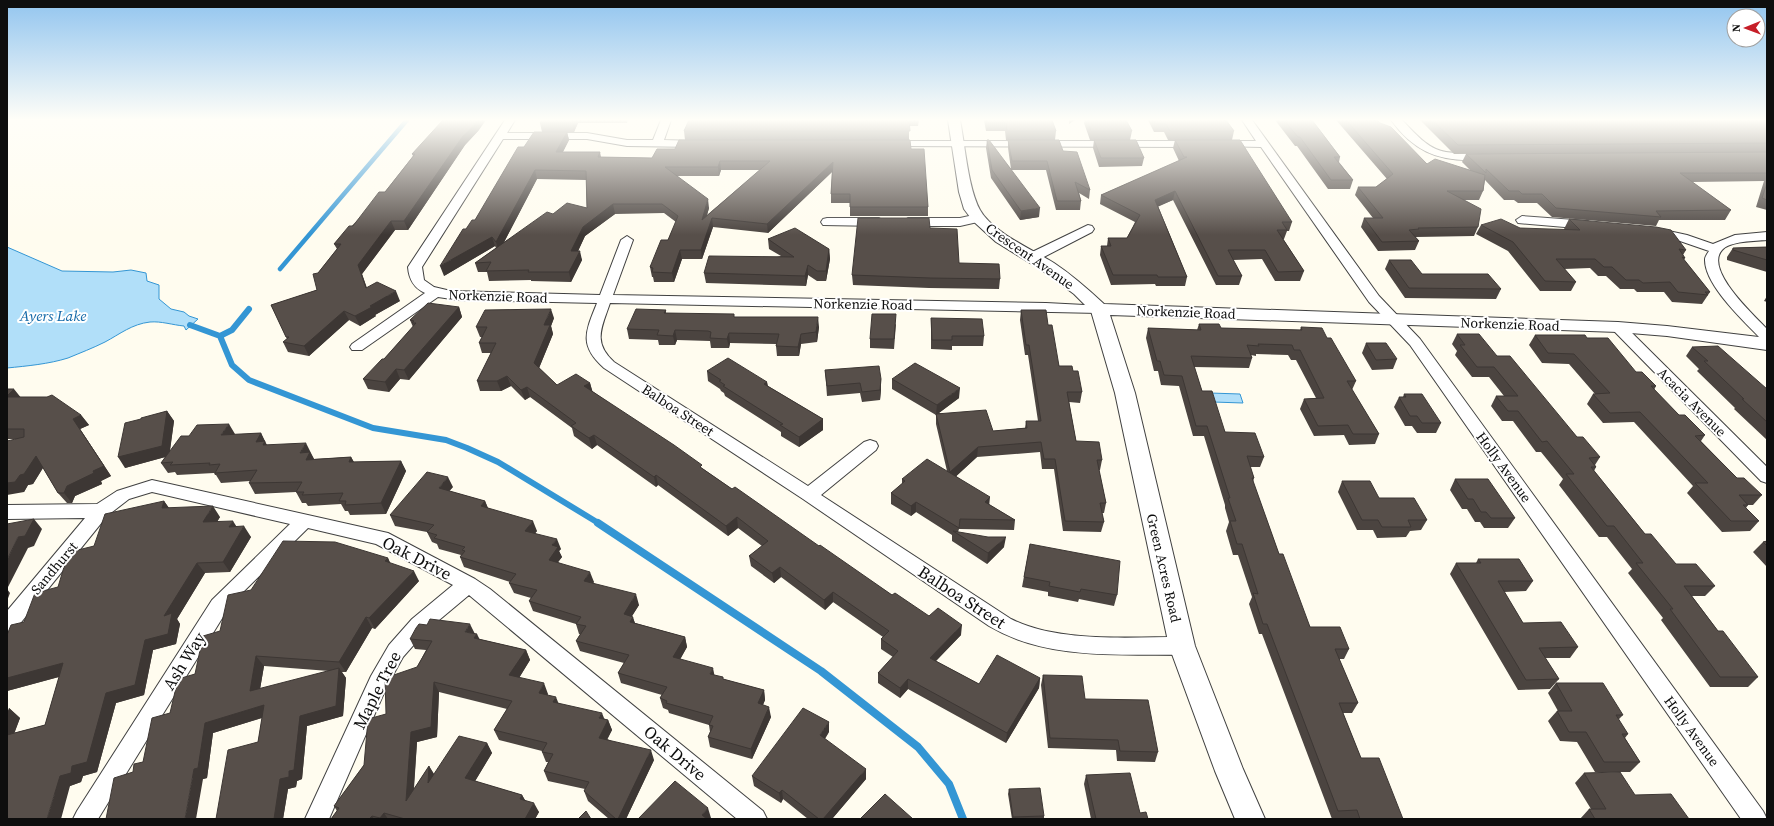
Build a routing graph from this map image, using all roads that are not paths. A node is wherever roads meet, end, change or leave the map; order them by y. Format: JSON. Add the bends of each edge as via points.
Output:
{"nodes":[{"id":1,"x":485,"y":159,"type":"edge"},
{"id":2,"x":961,"y":159,"type":"edge"},
{"id":3,"x":1274,"y":159,"type":"edge"},
{"id":4,"x":978,"y":218,"type":"junction"},
{"id":5,"x":1522,"y":220,"type":"dead end"},
{"id":6,"x":827,"y":222,"type":"dead end"},
{"id":7,"x":1599,"y":226,"type":"edge"},
{"id":8,"x":1088,"y":229,"type":"dead end"},
{"id":9,"x":1645,"y":230,"type":"edge"},
{"id":10,"x":1767,"y":236,"type":"edge"},
{"id":11,"x":627,"y":240,"type":"dead end"},
{"id":12,"x":1715,"y":248,"type":"junction"},
{"id":13,"x":1033,"y":257,"type":"junction"},
{"id":14,"x":435,"y":293,"type":"junction"},
{"id":15,"x":605,"y":299,"type":"junction"},
{"id":16,"x":1099,"y":310,"type":"junction"},
{"id":17,"x":1396,"y":321,"type":"junction"},
{"id":18,"x":1618,"y":328,"type":"junction"},
{"id":19,"x":1767,"y":337,"type":"edge"},
{"id":20,"x":1767,"y":344,"type":"edge"},
{"id":21,"x":357,"y":347,"type":"dead end"},
{"id":22,"x":870,"y":446,"type":"dead end"},
{"id":23,"x":1767,"y":477,"type":"edge"},
{"id":24,"x":810,"y":495,"type":"junction"},
{"id":25,"x":7,"y":512,"type":"edge"},
{"id":26,"x":101,"y":512,"type":"junction"},
{"id":27,"x":304,"y":520,"type":"junction"},
{"id":28,"x":468,"y":584,"type":"junction"},
{"id":29,"x":7,"y":625,"type":"edge"},
{"id":30,"x":1182,"y":646,"type":"junction"},
{"id":31,"x":85,"y":819,"type":"edge"},
{"id":32,"x":317,"y":819,"type":"edge"},
{"id":33,"x":755,"y":819,"type":"edge"},
{"id":34,"x":1250,"y":819,"type":"edge"},
{"id":35,"x":1755,"y":819,"type":"edge"}],
"edges":[{"from":1,"to":14,"type":"street","name":"Norkenzie Road","via":[[415,267],[418,282]]},
{"from":2,"to":4,"type":"street","name":"Crescent Avenue","via":[[966,192]]},
{"from":3,"to":17,"type":"street","name":"Holly Avenue","via":[[1374,299]]},
{"from":4,"to":6,"type":"street","name":"Crescent Avenue","via":[[956,222]]},
{"from":4,"to":13,"type":"street","name":"Crescent Avenue","via":[[1002,239]]},
{"from":5,"to":7,"type":"street"},
{"from":8,"to":13,"type":"street"},
{"from":9,"to":12,"type":"street"},
{"from":10,"to":12,"type":"street","via":[[1738,238]]},
{"from":11,"to":15,"type":"street"},
{"from":12,"to":19,"type":"street","via":[[1710,263],[1713,272]]},
{"from":13,"to":16,"type":"street","name":"Crescent Avenue","via":[[1080,290]]},
{"from":14,"to":15,"type":"street","name":"Norkenzie Road","via":[[458,296]]},
{"from":14,"to":21,"type":"street"},
{"from":15,"to":16,"type":"street","name":"Norkenzie Road"},
{"from":15,"to":24,"type":"street","name":"Balboa Street","via":[[593,331],[592,341],[600,358]]},
{"from":16,"to":17,"type":"street","name":"Norkenzie Road"},
{"from":16,"to":30,"type":"street","name":"Green Acres Road","via":[[1125,393]]},
{"from":17,"to":18,"type":"street","name":"Norkenzie Road"},
{"from":17,"to":35,"type":"street","name":"Holly Avenue","via":[[1415,342]]},
{"from":18,"to":20,"type":"street","name":"Norkenzie Road","via":[[1667,331]]},
{"from":18,"to":23,"type":"street","name":"Acacia Avenue"},
{"from":22,"to":24,"type":"street"},
{"from":24,"to":30,"type":"street","name":"Balboa Street","via":[[988,616],[1020,632],[1072,642]]},
{"from":25,"to":26,"type":"street"},
{"from":26,"to":27,"type":"street","name":"Oak Drive","via":[[123,495],[152,486]]},
{"from":26,"to":29,"type":"street","name":"Sandhurst"},
{"from":27,"to":28,"type":"street","name":"Oak Drive","via":[[381,538]]},
{"from":27,"to":31,"type":"street","name":"Ash Way","via":[[220,606]]},
{"from":28,"to":32,"type":"street","name":"Maple Tree","via":[[419,625],[396,651],[378,682]]},
{"from":28,"to":33,"type":"street","name":"Oak Drive"},
{"from":30,"to":34,"type":"street","name":"Green Acres Road"}]}
